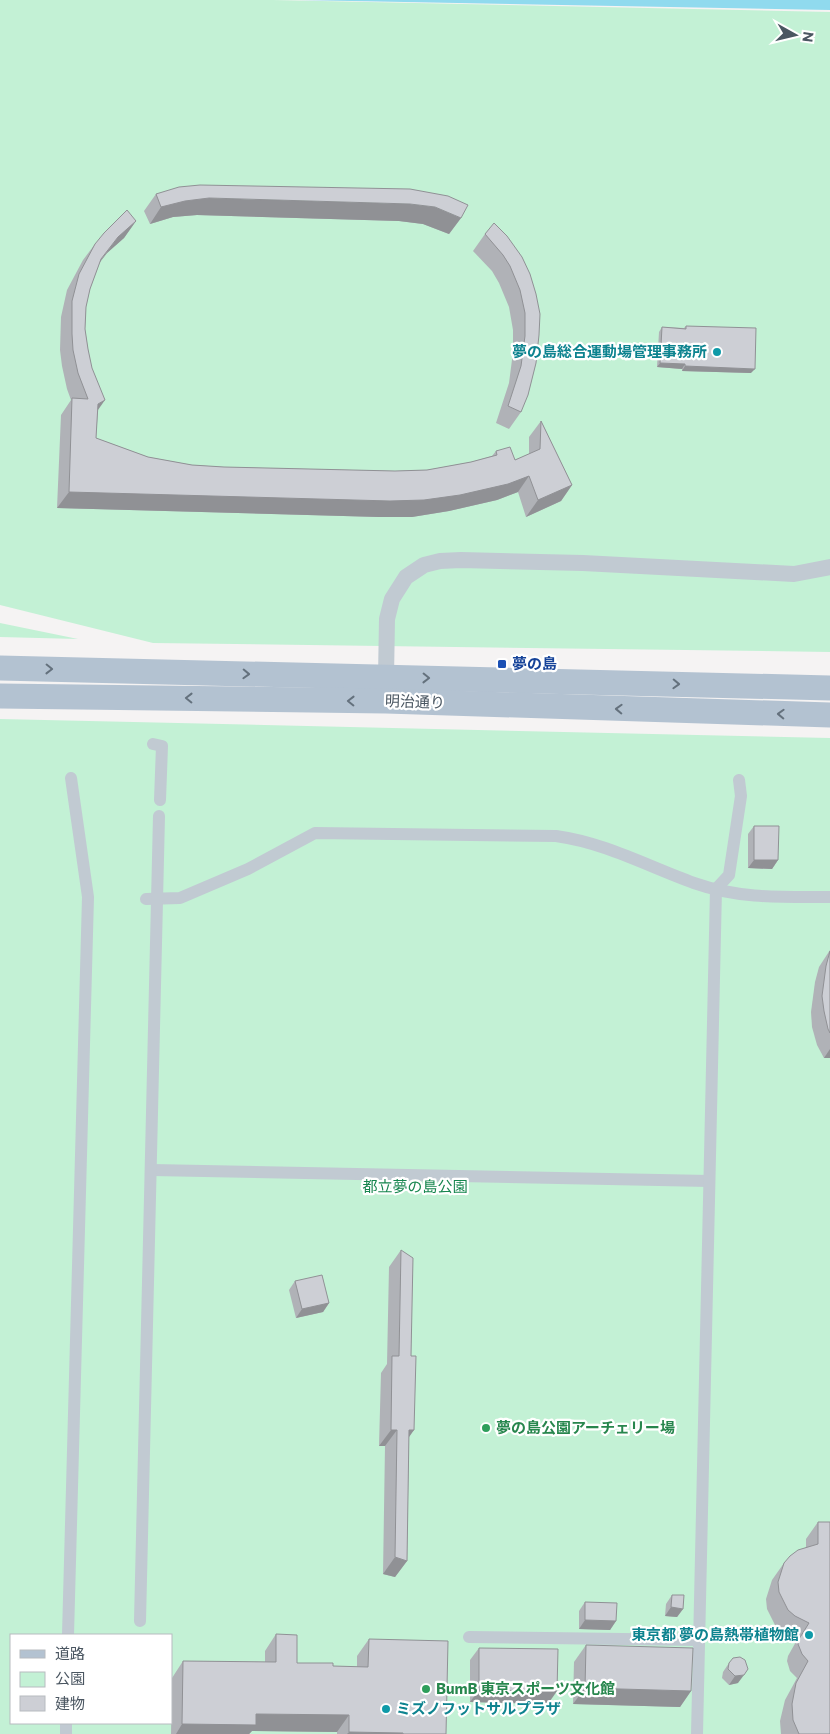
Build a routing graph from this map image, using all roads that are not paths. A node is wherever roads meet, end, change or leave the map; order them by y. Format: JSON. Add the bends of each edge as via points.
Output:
{"nodes":[{"id":1,"x":830,"y":567,"type":"edge"},
{"id":2,"x":0,"y":668,"type":"edge"},
{"id":3,"x":386,"y":677,"type":"junction"},
{"id":4,"x":830,"y":688,"type":"edge"},
{"id":5,"x":0,"y":696,"type":"edge"},
{"id":6,"x":830,"y":716,"type":"edge"},
{"id":7,"x":153,"y":744,"type":"dead end"},
{"id":8,"x":71,"y":778,"type":"dead end"},
{"id":9,"x":738,"y":780,"type":"dead end"},
{"id":10,"x":160,"y":800,"type":"dead end"},
{"id":11,"x":160,"y":816,"type":"dead end"},
{"id":12,"x":716,"y":889,"type":"junction"},
{"id":13,"x":830,"y":897,"type":"edge"},
{"id":14,"x":152,"y":899,"type":"junction"},
{"id":15,"x":152,"y":1170,"type":"junction"},
{"id":16,"x":709,"y":1181,"type":"junction"},
{"id":17,"x":140,"y":1621,"type":"dead end"},
{"id":18,"x":68,"y":1634,"type":"edge"},
{"id":19,"x":469,"y":1637,"type":"dead end"},
{"id":20,"x":699,"y":1640,"type":"junction"},
{"id":21,"x":697,"y":1734,"type":"edge"}],
"edges":[{"from":1,"to":3,"type":"street","via":[[794,574],[583,563],[440,561],[424,565],[406,577],[392,599],[387,619]]},
{"from":2,"to":3,"type":"main road","name":"明治通り","one_way":true},
{"from":3,"to":4,"type":"main road","name":"明治通り","one_way":true},
{"from":6,"to":5,"type":"main road","name":"明治通り","one_way":true,"via":[[386,701]]},
{"from":7,"to":10,"type":"street","via":[[162,746]]},
{"from":8,"to":18,"type":"street","via":[[88,897]]},
{"from":9,"to":12,"type":"street","via":[[741,796],[729,875]]},
{"from":11,"to":14,"type":"street"},
{"from":12,"to":13,"type":"street","via":[[755,897]]},
{"from":12,"to":14,"type":"street","via":[[604,846],[572,838],[315,833],[248,869],[180,898]]},
{"from":12,"to":16,"type":"street"},
{"from":14,"to":15,"type":"street"},
{"from":15,"to":16,"type":"street"},
{"from":15,"to":17,"type":"street"},
{"from":16,"to":20,"type":"street"},
{"from":19,"to":20,"type":"street"},
{"from":20,"to":21,"type":"street"}]}
